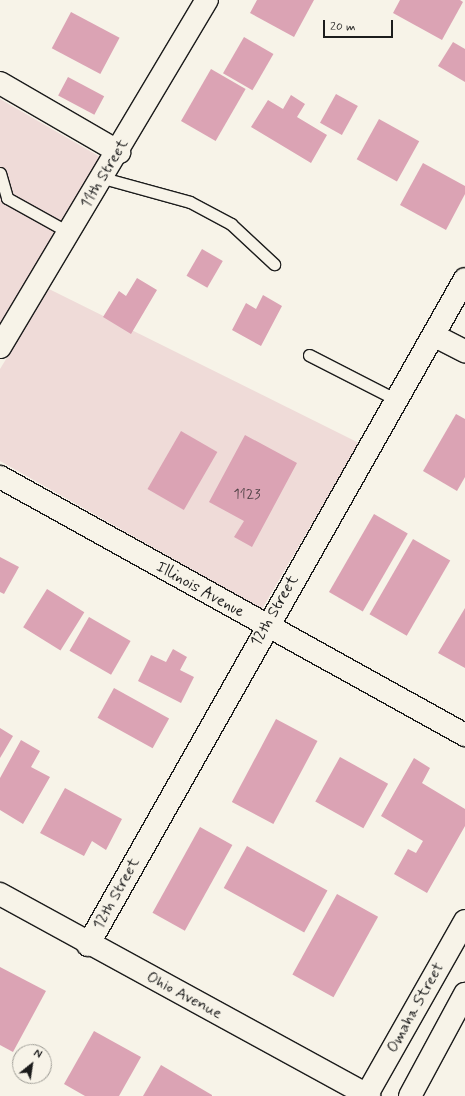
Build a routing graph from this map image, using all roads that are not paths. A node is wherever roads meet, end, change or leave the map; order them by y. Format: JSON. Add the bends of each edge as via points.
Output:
{"nodes":[{"id":1,"x":207,"y":0,"type":"edge"},
{"id":2,"x":0,"y":83,"type":"edge"},
{"id":3,"x":119,"y":152,"type":"junction"},
{"id":4,"x":0,"y":173,"type":"edge"},
{"id":5,"x":104,"y":178,"type":"junction"},
{"id":6,"x":70,"y":233,"type":"junction"},
{"id":7,"x":274,"y":264,"type":"dead end"},
{"id":8,"x":465,"y":280,"type":"edge"},
{"id":9,"x":435,"y":336,"type":"junction"},
{"id":10,"x":0,"y":346,"type":"edge"},
{"id":11,"x":465,"y":351,"type":"edge"},
{"id":12,"x":309,"y":356,"type":"dead end"},
{"id":13,"x":397,"y":400,"type":"junction"},
{"id":14,"x":0,"y":477,"type":"edge"},
{"id":15,"x":266,"y":626,"type":"junction"},
{"id":16,"x":465,"y":735,"type":"edge"},
{"id":17,"x":0,"y":894,"type":"edge"},
{"id":18,"x":465,"y":921,"type":"edge"},
{"id":19,"x":88,"y":944,"type":"junction"},
{"id":20,"x":465,"y":994,"type":"edge"},
{"id":21,"x":367,"y":1096,"type":"edge"},
{"id":22,"x":410,"y":1096,"type":"edge"}],
"edges":[{"from":1,"to":3,"type":"street","name":"11th Street"},
{"from":2,"to":3,"type":"street"},
{"from":3,"to":5,"type":"street","name":"11th Street"},
{"from":4,"to":6,"type":"lane","via":[[7,198]]},
{"from":5,"to":6,"type":"street","name":"11th Street"},
{"from":5,"to":7,"type":"lane","via":[[190,202],[231,224]]},
{"from":6,"to":10,"type":"street","name":"11th Street"},
{"from":8,"to":9,"type":"street","name":"12th Street"},
{"from":9,"to":11,"type":"street"},
{"from":9,"to":13,"type":"street","name":"12th Street"},
{"from":12,"to":13,"type":"lane"},
{"from":13,"to":15,"type":"street","name":"12th Street"},
{"from":14,"to":15,"type":"street","name":"Illinois Avenue"},
{"from":15,"to":16,"type":"street","name":"Illinois Avenue"},
{"from":15,"to":19,"type":"street","name":"12th Street"},
{"from":17,"to":19,"type":"street","name":"Ohio Avenue"},
{"from":18,"to":21,"type":"street","name":"Omaha Street"},
{"from":19,"to":21,"type":"street","name":"Ohio Avenue"},
{"from":20,"to":22,"type":"street"}]}
